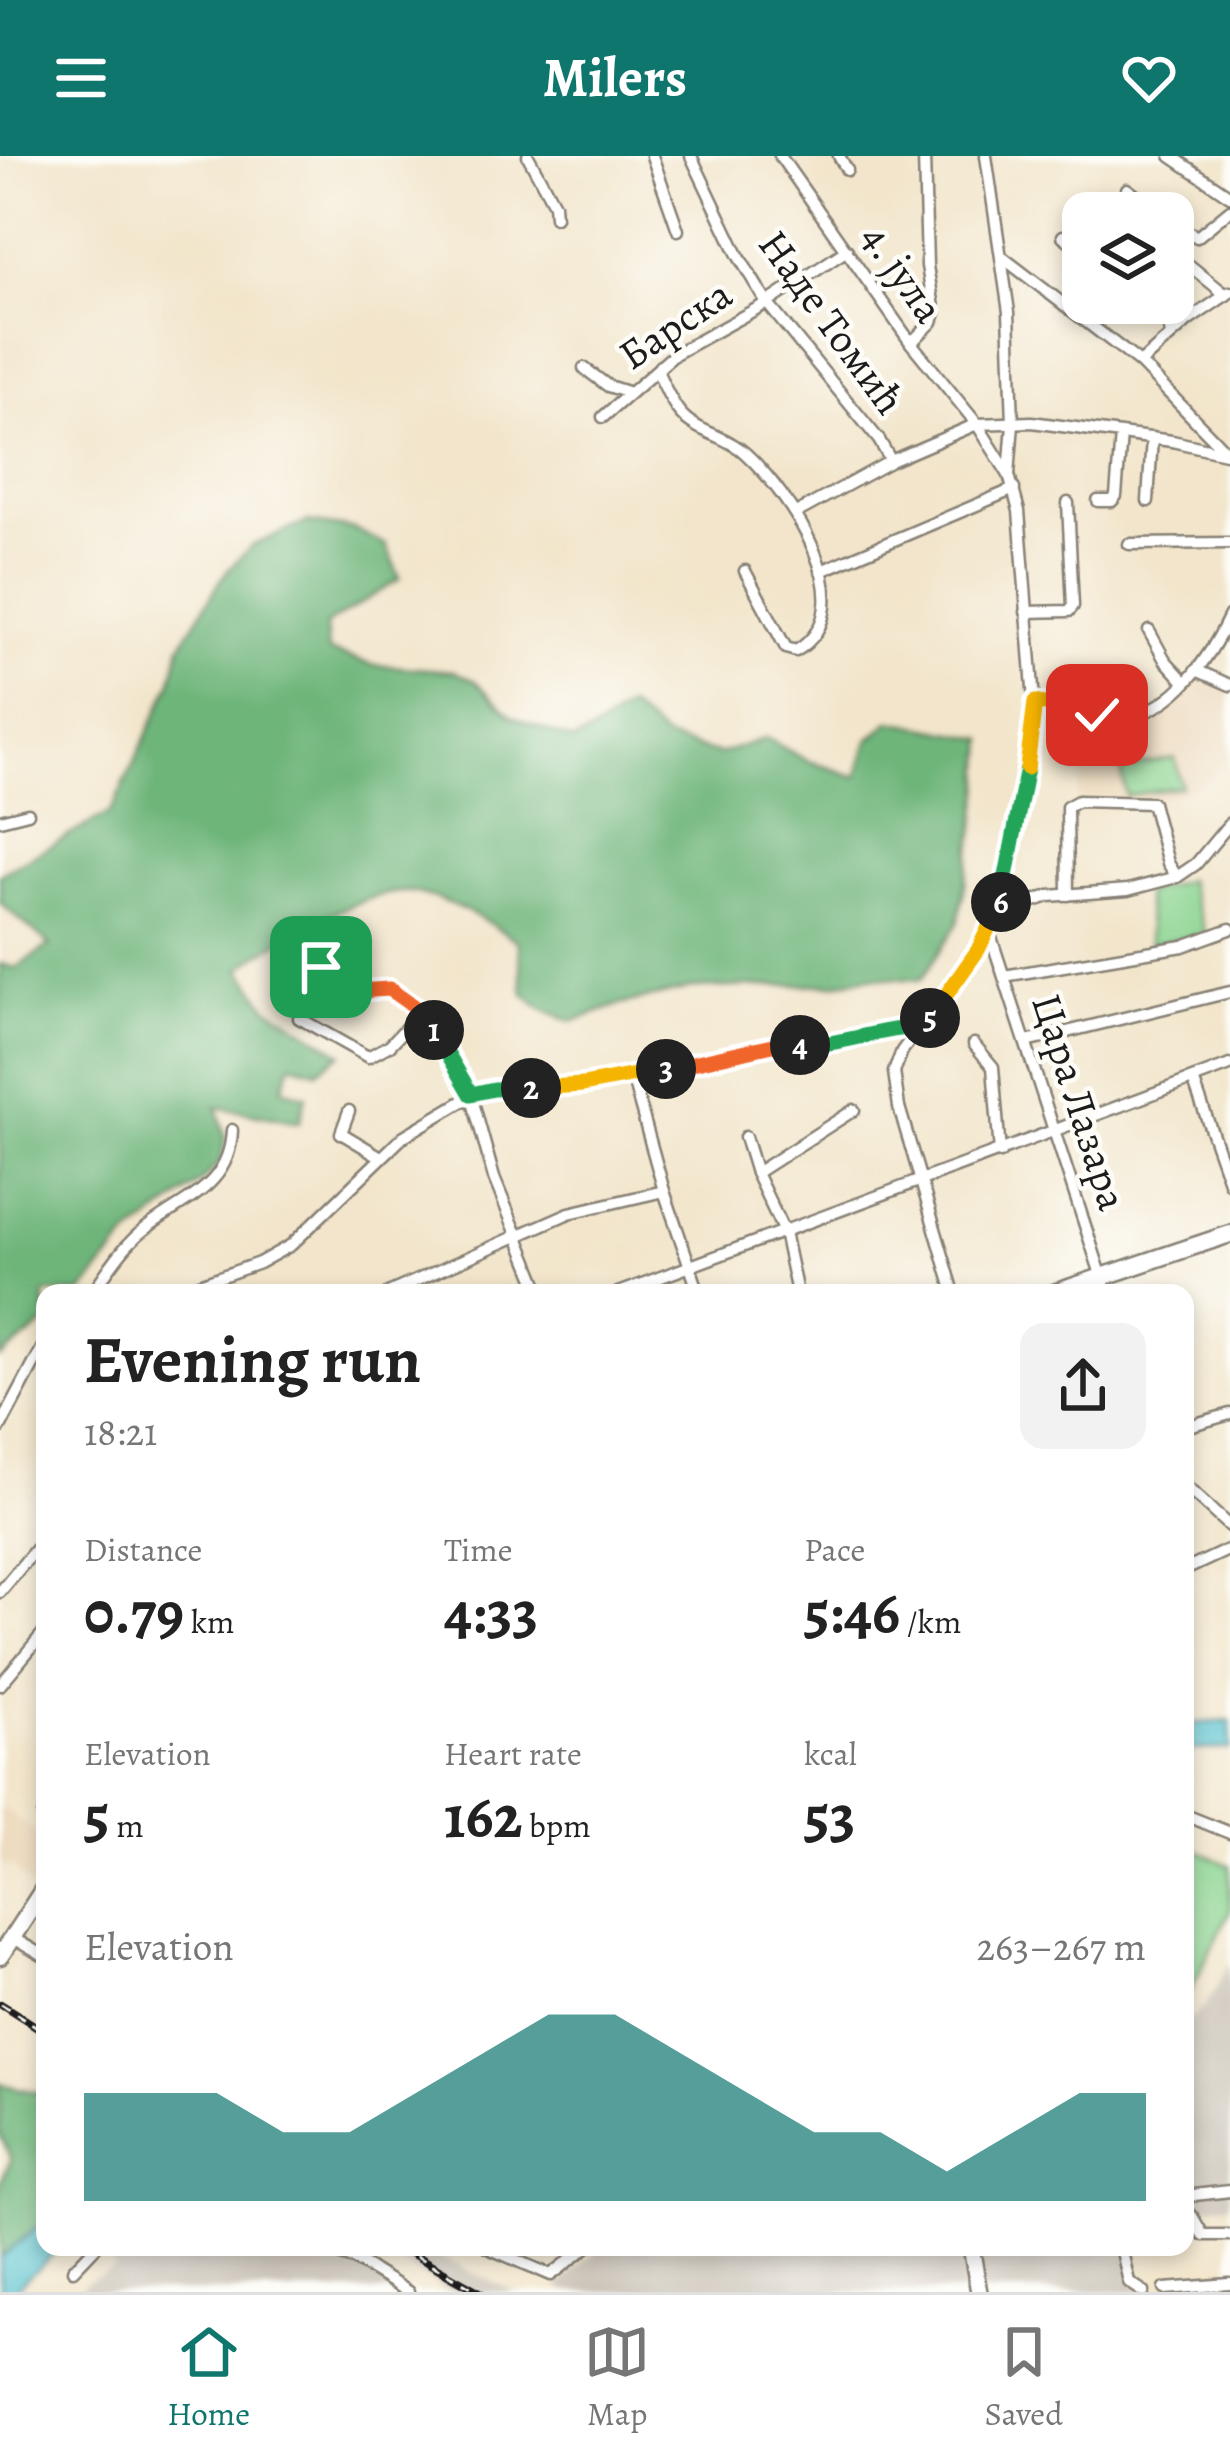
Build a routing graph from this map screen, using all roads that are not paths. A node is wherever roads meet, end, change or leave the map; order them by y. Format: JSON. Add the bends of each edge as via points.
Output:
{"nodes":[{"id":1,"x":528,"y":156,"type":"edge"},
{"id":2,"x":652,"y":156,"type":"edge"},
{"id":3,"x":691,"y":156,"type":"edge"},
{"id":4,"x":780,"y":156,"type":"edge"},
{"id":5,"x":839,"y":156,"type":"edge"},
{"id":6,"x":924,"y":156,"type":"edge"},
{"id":7,"x":986,"y":156,"type":"edge"},
{"id":8,"x":1171,"y":156,"type":"edge"},
{"id":9,"x":847,"y":170,"type":"dead end"},
{"id":10,"x":1127,"y":189,"type":"dead end"},
{"id":11,"x":1131,"y":192,"type":"edge"},
{"id":12,"x":1230,"y":196,"type":"edge"},
{"id":13,"x":1230,"y":210,"type":"edge"},
{"id":14,"x":555,"y":218,"type":"dead end"},
{"id":15,"x":678,"y":230,"type":"dead end"},
{"id":16,"x":1194,"y":235,"type":"edge"},
{"id":17,"x":847,"y":250,"type":"junction"},
{"id":18,"x":1002,"y":257,"type":"junction"},
{"id":19,"x":1194,"y":268,"type":"edge"},
{"id":20,"x":1228,"y":294,"type":"edge"},
{"id":21,"x":767,"y":303,"type":"junction"},
{"id":22,"x":1169,"y":324,"type":"edge"},
{"id":23,"x":1172,"y":334,"type":"junction"},
{"id":24,"x":911,"y":343,"type":"junction"},
{"id":25,"x":1140,"y":362,"type":"junction"},
{"id":26,"x":660,"y":366,"type":"junction"},
{"id":27,"x":584,"y":368,"type":"dead end"},
{"id":28,"x":630,"y":392,"type":"junction"},
{"id":29,"x":603,"y":417,"type":"dead end"},
{"id":30,"x":1013,"y":423,"type":"junction"},
{"id":31,"x":977,"y":424,"type":"junction"},
{"id":32,"x":1120,"y":435,"type":"junction"},
{"id":33,"x":1152,"y":438,"type":"junction"},
{"id":34,"x":1228,"y":453,"type":"edge"},
{"id":35,"x":891,"y":461,"type":"junction"},
{"id":36,"x":1009,"y":475,"type":"junction"},
{"id":37,"x":1014,"y":489,"type":"junction"},
{"id":38,"x":1099,"y":501,"type":"dead end"},
{"id":39,"x":1148,"y":501,"type":"dead end"},
{"id":40,"x":1068,"y":502,"type":"dead end"},
{"id":41,"x":796,"y":513,"type":"junction"},
{"id":42,"x":1230,"y":543,"type":"edge"},
{"id":43,"x":1129,"y":544,"type":"dead end"},
{"id":44,"x":745,"y":571,"type":"dead end"},
{"id":45,"x":821,"y":571,"type":"junction"},
{"id":46,"x":1026,"y":612,"type":"junction"},
{"id":47,"x":1230,"y":615,"type":"edge"},
{"id":48,"x":1149,"y":631,"type":"dead end"},
{"id":49,"x":1196,"y":670,"type":"junction"},
{"id":50,"x":1185,"y":682,"type":"junction"},
{"id":51,"x":1230,"y":685,"type":"edge"},
{"id":52,"x":1035,"y":702,"type":"junction"},
{"id":53,"x":28,"y":812,"type":"dead end"},
{"id":54,"x":0,"y":820,"type":"edge"},
{"id":55,"x":1230,"y":823,"type":"edge"},
{"id":56,"x":1177,"y":878,"type":"junction"},
{"id":57,"x":1068,"y":895,"type":"junction"},
{"id":58,"x":996,"y":914,"type":"junction"},
{"id":59,"x":1230,"y":929,"type":"edge"},
{"id":60,"x":989,"y":931,"type":"junction"},
{"id":61,"x":307,"y":962,"type":"dead end"},
{"id":62,"x":1004,"y":976,"type":"junction"},
{"id":63,"x":1230,"y":992,"type":"edge"},
{"id":64,"x":420,"y":1013,"type":"junction"},
{"id":65,"x":299,"y":1018,"type":"dead end"},
{"id":66,"x":922,"y":1028,"type":"junction"},
{"id":67,"x":1026,"y":1042,"type":"junction"},
{"id":68,"x":974,"y":1044,"type":"dead end"},
{"id":69,"x":1230,"y":1065,"type":"edge"},
{"id":70,"x":632,"y":1076,"type":"junction"},
{"id":71,"x":1192,"y":1079,"type":"junction"},
{"id":72,"x":471,"y":1094,"type":"junction"},
{"id":73,"x":854,"y":1110,"type":"dead end"},
{"id":74,"x":349,"y":1111,"type":"dead end"},
{"id":75,"x":232,"y":1130,"type":"dead end"},
{"id":76,"x":1056,"y":1131,"type":"junction"},
{"id":77,"x":745,"y":1137,"type":"dead end"},
{"id":78,"x":1000,"y":1153,"type":"junction"},
{"id":79,"x":381,"y":1156,"type":"junction"},
{"id":80,"x":756,"y":1173,"type":"junction"},
{"id":81,"x":921,"y":1181,"type":"junction"},
{"id":82,"x":1230,"y":1184,"type":"edge"},
{"id":83,"x":664,"y":1191,"type":"junction"},
{"id":84,"x":784,"y":1232,"type":"junction"},
{"id":85,"x":518,"y":1233,"type":"junction"},
{"id":86,"x":1230,"y":1234,"type":"edge"},
{"id":87,"x":691,"y":1267,"type":"junction"},
{"id":88,"x":99,"y":1284,"type":"edge"},
{"id":89,"x":200,"y":1284,"type":"edge"},
{"id":90,"x":408,"y":1284,"type":"edge"},
{"id":91,"x":538,"y":1284,"type":"edge"},
{"id":92,"x":643,"y":1284,"type":"edge"},
{"id":93,"x":696,"y":1284,"type":"edge"},
{"id":94,"x":795,"y":1284,"type":"edge"},
{"id":95,"x":951,"y":1284,"type":"edge"},
{"id":96,"x":1105,"y":1284,"type":"edge"},
{"id":97,"x":1107,"y":1284,"type":"edge"},
{"id":98,"x":36,"y":1359,"type":"edge"},
{"id":99,"x":1227,"y":1414,"type":"edge"},
{"id":100,"x":1194,"y":1424,"type":"edge"},
{"id":101,"x":0,"y":1428,"type":"edge"},
{"id":102,"x":1230,"y":1431,"type":"edge"},
{"id":103,"x":1194,"y":1494,"type":"edge"},
{"id":104,"x":1230,"y":1527,"type":"edge"},
{"id":105,"x":36,"y":1549,"type":"edge"},
{"id":106,"x":1230,"y":1550,"type":"edge"},
{"id":107,"x":1194,"y":1566,"type":"edge"},
{"id":108,"x":0,"y":1592,"type":"edge"},
{"id":109,"x":36,"y":1642,"type":"edge"},
{"id":110,"x":0,"y":1684,"type":"edge"},
{"id":111,"x":1194,"y":1819,"type":"edge"},
{"id":112,"x":1230,"y":1833,"type":"edge"},
{"id":113,"x":36,"y":1901,"type":"edge"},
{"id":114,"x":11,"y":1937,"type":"junction"},
{"id":115,"x":36,"y":1952,"type":"edge"},
{"id":116,"x":0,"y":1956,"type":"edge"},
{"id":117,"x":1230,"y":2191,"type":"edge"},
{"id":118,"x":1194,"y":2194,"type":"edge"},
{"id":119,"x":1194,"y":2219,"type":"edge"},
{"id":120,"x":1230,"y":2235,"type":"edge"},
{"id":121,"x":86,"y":2256,"type":"edge"},
{"id":122,"x":344,"y":2256,"type":"edge"},
{"id":123,"x":507,"y":2256,"type":"edge"},
{"id":124,"x":575,"y":2256,"type":"edge"},
{"id":125,"x":973,"y":2256,"type":"edge"},
{"id":126,"x":1122,"y":2256,"type":"edge"},
{"id":127,"x":73,"y":2270,"type":"dead end"},
{"id":128,"x":1230,"y":2284,"type":"edge"},
{"id":129,"x":1165,"y":2290,"type":"edge"},
{"id":130,"x":408,"y":2292,"type":"edge"},
{"id":131,"x":979,"y":2292,"type":"edge"},
{"id":132,"x":1145,"y":2292,"type":"edge"}],
"edges":[{"from":1,"to":14,"type":"street"},
{"from":2,"to":15,"type":"street"},
{"from":3,"to":21,"type":"street","name":"Наде Томић"},
{"from":4,"to":17,"type":"street","name":"4. јула"},
{"from":5,"to":9,"type":"street"},
{"from":6,"to":24,"type":"street","via":[[934,313]]},
{"from":7,"to":18,"type":"street"},
{"from":8,"to":12,"type":"street"},
{"from":10,"to":11,"type":"street"},
{"from":13,"to":16,"type":"street"},
{"from":17,"to":21,"type":"street","name":"Барска"},
{"from":17,"to":24,"type":"street","name":"4. јула"},
{"from":18,"to":25,"type":"street"},
{"from":18,"to":30,"type":"street"},
{"from":19,"to":20,"type":"street"},
{"from":20,"to":23,"type":"street"},
{"from":21,"to":26,"type":"street","name":"Барска"},
{"from":21,"to":35,"type":"street","name":"Наде Томић"},
{"from":22,"to":23,"type":"street"},
{"from":23,"to":25,"type":"street"},
{"from":24,"to":31,"type":"street","name":"4. јула"},
{"from":25,"to":34,"type":"street"},
{"from":26,"to":28,"type":"street","name":"Барска"},
{"from":26,"to":41,"type":"street","via":[[680,413],[746,453]]},
{"from":27,"to":28,"type":"street"},
{"from":28,"to":29,"type":"street","name":"Барска"},
{"from":30,"to":31,"type":"street"},
{"from":30,"to":32,"type":"street"},
{"from":30,"to":36,"type":"street"},
{"from":31,"to":35,"type":"street"},
{"from":31,"to":36,"type":"street","name":"4. јула"},
{"from":32,"to":33,"type":"street"},
{"from":32,"to":38,"type":"street","via":[[1116,496]]},
{"from":33,"to":34,"type":"street"},
{"from":33,"to":39,"type":"street"},
{"from":35,"to":41,"type":"street"},
{"from":36,"to":37,"type":"street"},
{"from":37,"to":45,"type":"street"},
{"from":37,"to":46,"type":"street"},
{"from":40,"to":46,"type":"street","via":[[1073,606]]},
{"from":41,"to":45,"type":"street"},
{"from":42,"to":43,"type":"street"},
{"from":44,"to":45,"type":"street","via":[[786,648],[796,651],[820,627]]},
{"from":46,"to":52,"type":"street"},
{"from":47,"to":49,"type":"street"},
{"from":48,"to":50,"type":"street"},
{"from":49,"to":50,"type":"street"},
{"from":49,"to":51,"type":"street"},
{"from":50,"to":52,"type":"street","via":[[1128,717]]},
{"from":52,"to":58,"type":"street"},
{"from":53,"to":54,"type":"street"},
{"from":55,"to":56,"type":"street"},
{"from":56,"to":57,"type":"street"},
{"from":56,"to":57,"type":"street","via":[[1152,803],[1078,802],[1067,807]]},
{"from":57,"to":58,"type":"street"},
{"from":58,"to":60,"type":"street"},
{"from":59,"to":62,"type":"street","via":[[1183,946]]},
{"from":60,"to":62,"type":"street","name":"Цара Лазара"},
{"from":60,"to":66,"type":"street"},
{"from":61,"to":64,"type":"street","via":[[358,991],[387,988]]},
{"from":62,"to":67,"type":"street","name":"Цара Лазара"},
{"from":63,"to":67,"type":"street"},
{"from":64,"to":65,"type":"street","via":[[368,1057]]},
{"from":64,"to":72,"type":"street"},
{"from":66,"to":70,"type":"street","via":[[832,1045],[773,1045]]},
{"from":66,"to":81,"type":"street","via":[[894,1072]]},
{"from":67,"to":76,"type":"street","name":"Цара Лазара"},
{"from":68,"to":78,"type":"street","via":[[993,1067]]},
{"from":69,"to":71,"type":"street"},
{"from":70,"to":72,"type":"street"},
{"from":70,"to":83,"type":"street"},
{"from":71,"to":76,"type":"street"},
{"from":71,"to":82,"type":"street"},
{"from":72,"to":79,"type":"street"},
{"from":72,"to":85,"type":"street"},
{"from":73,"to":80,"type":"street"},
{"from":74,"to":79,"type":"street","via":[[334,1134]]},
{"from":75,"to":88,"type":"street","via":[[220,1173],[132,1240]]},
{"from":76,"to":78,"type":"street"},
{"from":76,"to":96,"type":"street","name":"Цара Лазара"},
{"from":77,"to":80,"type":"street"},
{"from":78,"to":81,"type":"street"},
{"from":79,"to":89,"type":"street","via":[[291,1246]]},
{"from":80,"to":84,"type":"street"},
{"from":81,"to":84,"type":"street"},
{"from":81,"to":95,"type":"street"},
{"from":83,"to":85,"type":"street"},
{"from":83,"to":87,"type":"street"},
{"from":84,"to":87,"type":"street"},
{"from":84,"to":94,"type":"street"},
{"from":85,"to":90,"type":"street"},
{"from":85,"to":91,"type":"street"},
{"from":86,"to":97,"type":"main road"},
{"from":87,"to":92,"type":"street"},
{"from":87,"to":93,"type":"street"},
{"from":98,"to":101,"type":"street"},
{"from":99,"to":100,"type":"street"},
{"from":99,"to":102,"type":"street"},
{"from":103,"to":104,"type":"street"},
{"from":105,"to":108,"type":"street"},
{"from":106,"to":107,"type":"street"},
{"from":109,"to":110,"type":"street"},
{"from":111,"to":112,"type":"street"},
{"from":113,"to":114,"type":"main road"},
{"from":114,"to":115,"type":"street"},
{"from":114,"to":116,"type":"main road"},
{"from":117,"to":118,"type":"street"},
{"from":119,"to":120,"type":"street","via":[[1203,2235]]},
{"from":121,"to":127,"type":"street"},
{"from":122,"to":130,"type":"street"},
{"from":123,"to":124,"type":"street","via":[[551,2275]]},
{"from":125,"to":131,"type":"main road"},
{"from":126,"to":132,"type":"street","via":[[1126,2278]]},
{"from":128,"to":129,"type":"street"},
{"from":129,"to":132,"type":"street"}]}
